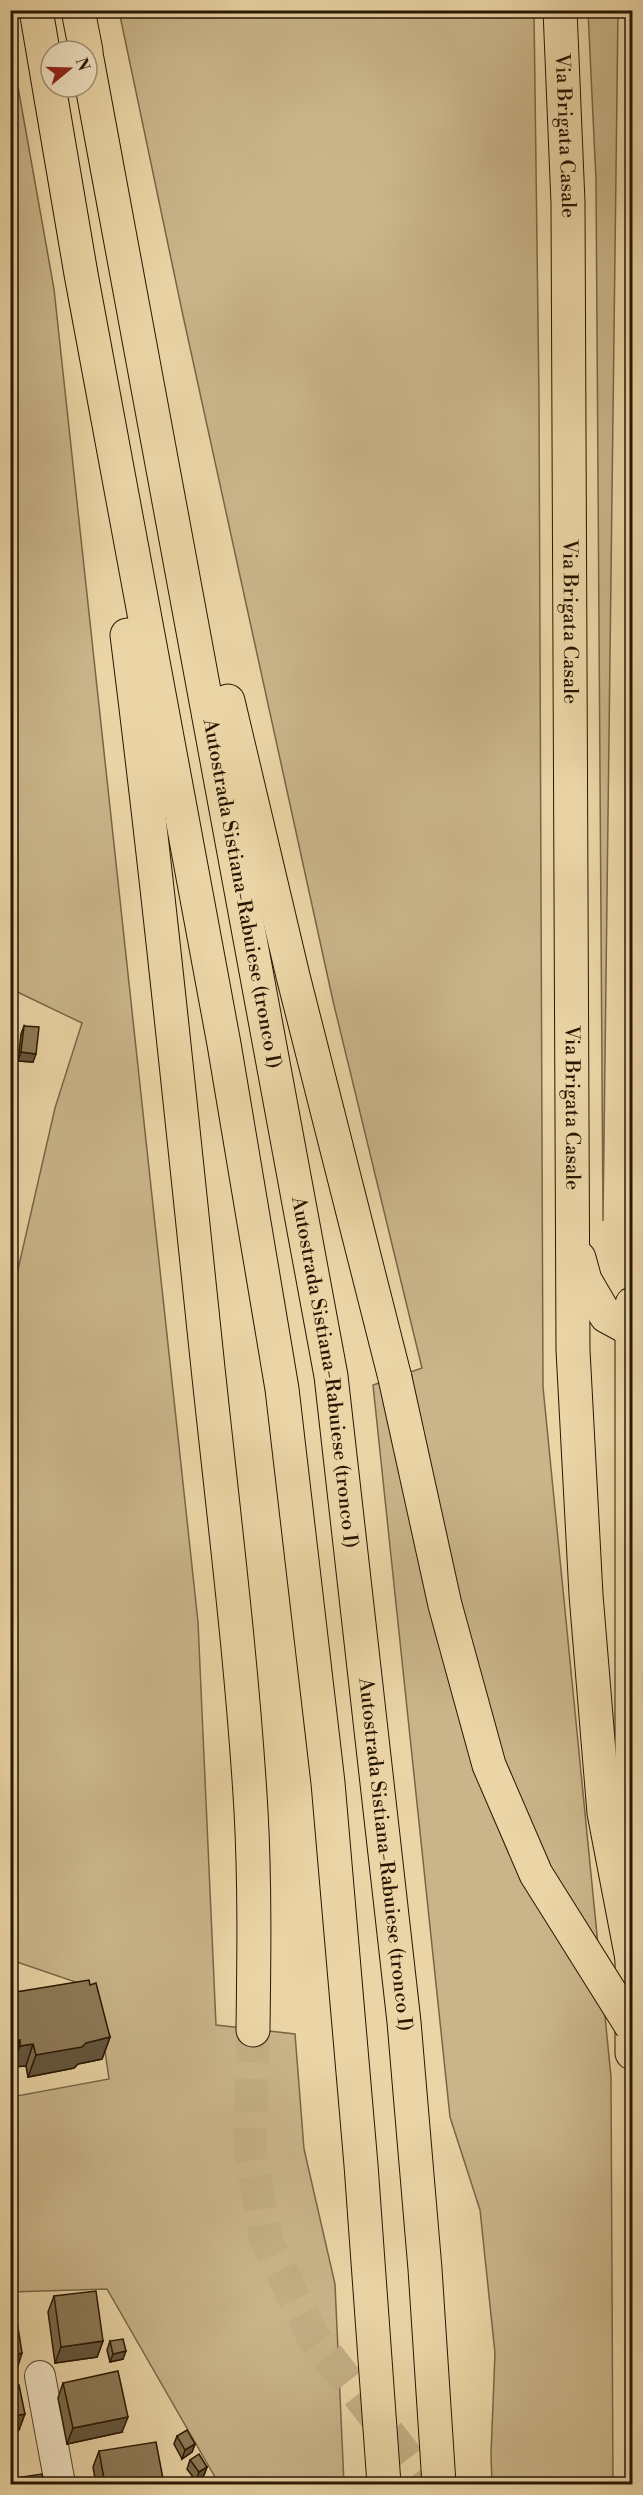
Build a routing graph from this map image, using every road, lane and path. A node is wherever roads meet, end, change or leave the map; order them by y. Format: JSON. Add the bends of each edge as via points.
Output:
{"nodes":[{"id":1,"x":36,"y":10,"type":"edge"},
{"id":2,"x":78,"y":10,"type":"edge"},
{"id":3,"x":560,"y":10,"type":"edge"},
{"id":4,"x":84,"y":39,"type":"edge"},
{"id":5,"x":94,"y":99,"type":"edge"},
{"id":6,"x":126,"y":272,"type":"junction"},
{"id":7,"x":81,"y":274,"type":"junction"},
{"id":8,"x":573,"y":1233,"type":"junction"},
{"id":9,"x":633,"y":1304,"type":"edge"},
{"id":10,"x":632,"y":1330,"type":"edge"},
{"id":11,"x":632,"y":1959,"type":"edge"},
{"id":12,"x":633,"y":2026,"type":"edge"},
{"id":13,"x":253,"y":2030,"type":"tunnel mouth"},
{"id":14,"x":633,"y":2053,"type":"edge"},
{"id":15,"x":40,"y":2376,"type":"dead end"},
{"id":16,"x":60,"y":2484,"type":"edge"},
{"id":17,"x":384,"y":2484,"type":"edge"},
{"id":18,"x":439,"y":2484,"type":"edge"}],
"edges":[{"from":1,"to":7,"type":"main road"},
{"from":2,"to":4,"type":"main road"},
{"from":3,"to":8,"type":"main road","name":"Via Brigata Casale","via":[[568,215]]},
{"from":5,"to":6,"type":"main road"},
{"from":6,"to":12,"type":"main road","bridge":true,"via":[[293,976],[395,1378],[445,1605],[489,1765],[536,1874]]},
{"from":6,"to":18,"type":"main road","name":"Autostrada Sistiana-Rabuiese (tronco I)","via":[[331,1376],[406,2046]]},
{"from":7,"to":13,"type":"main road","via":[[154,846],[241,1682],[255,1912]]},
{"from":7,"to":17,"type":"main road","via":[[224,1044],[280,1378],[328,1783]]},
{"from":8,"to":10,"type":"main road","via":[[585,1280],[606,1316]]},
{"from":8,"to":11,"type":"main road","via":[[577,1466],[588,1617],[604,1813]]},
{"from":9,"to":10,"type":"main road"},
{"from":10,"to":11,"type":"main road"},
{"from":11,"to":14,"type":"main road"},
{"from":15,"to":16,"type":"street"}]}
